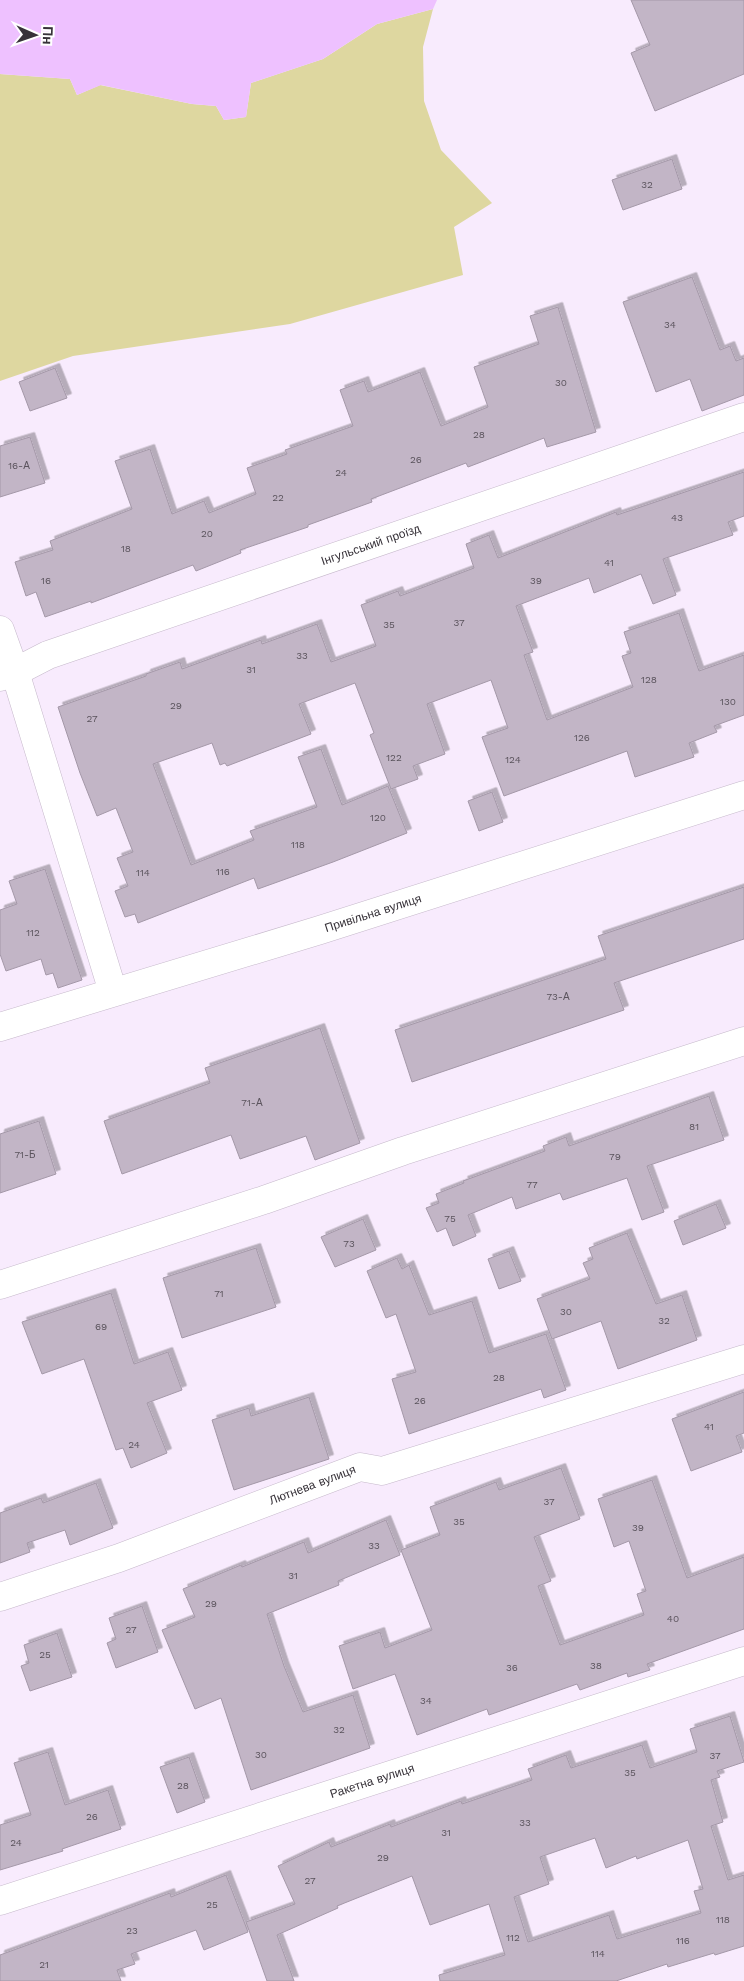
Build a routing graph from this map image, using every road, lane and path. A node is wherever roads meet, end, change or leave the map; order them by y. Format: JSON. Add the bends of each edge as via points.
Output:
{"nodes":[{"id":1,"x":744,"y":417,"type":"edge"},
{"id":2,"x":0,"y":630,"type":"edge"},
{"id":3,"x":7,"y":674,"type":"edge"},
{"id":4,"x":744,"y":795,"type":"edge"},
{"id":5,"x":113,"y":992,"type":"junction"},
{"id":6,"x":0,"y":1027,"type":"edge"},
{"id":7,"x":744,"y":1041,"type":"edge"},
{"id":8,"x":0,"y":1285,"type":"edge"},
{"id":9,"x":744,"y":1358,"type":"edge"},
{"id":10,"x":0,"y":1597,"type":"edge"},
{"id":11,"x":744,"y":1661,"type":"edge"},
{"id":12,"x":0,"y":1901,"type":"edge"}],
"edges":[{"from":1,"to":3,"type":"street","name":"Інгульський проїзд","via":[[48,655]]},
{"from":2,"to":3,"type":"street"},
{"from":3,"to":5,"type":"street"},
{"from":4,"to":5,"type":"street","name":"Привільна вулиця","via":[[320,930]]},
{"from":5,"to":6,"type":"street","name":"Привільна вулиця"},
{"from":7,"to":8,"type":"street"},
{"from":9,"to":10,"type":"street","name":"Лютнева вулиця","via":[[382,1471],[360,1467],[119,1558]]},
{"from":11,"to":12,"type":"street","name":"Ракетна вулиця"}]}
